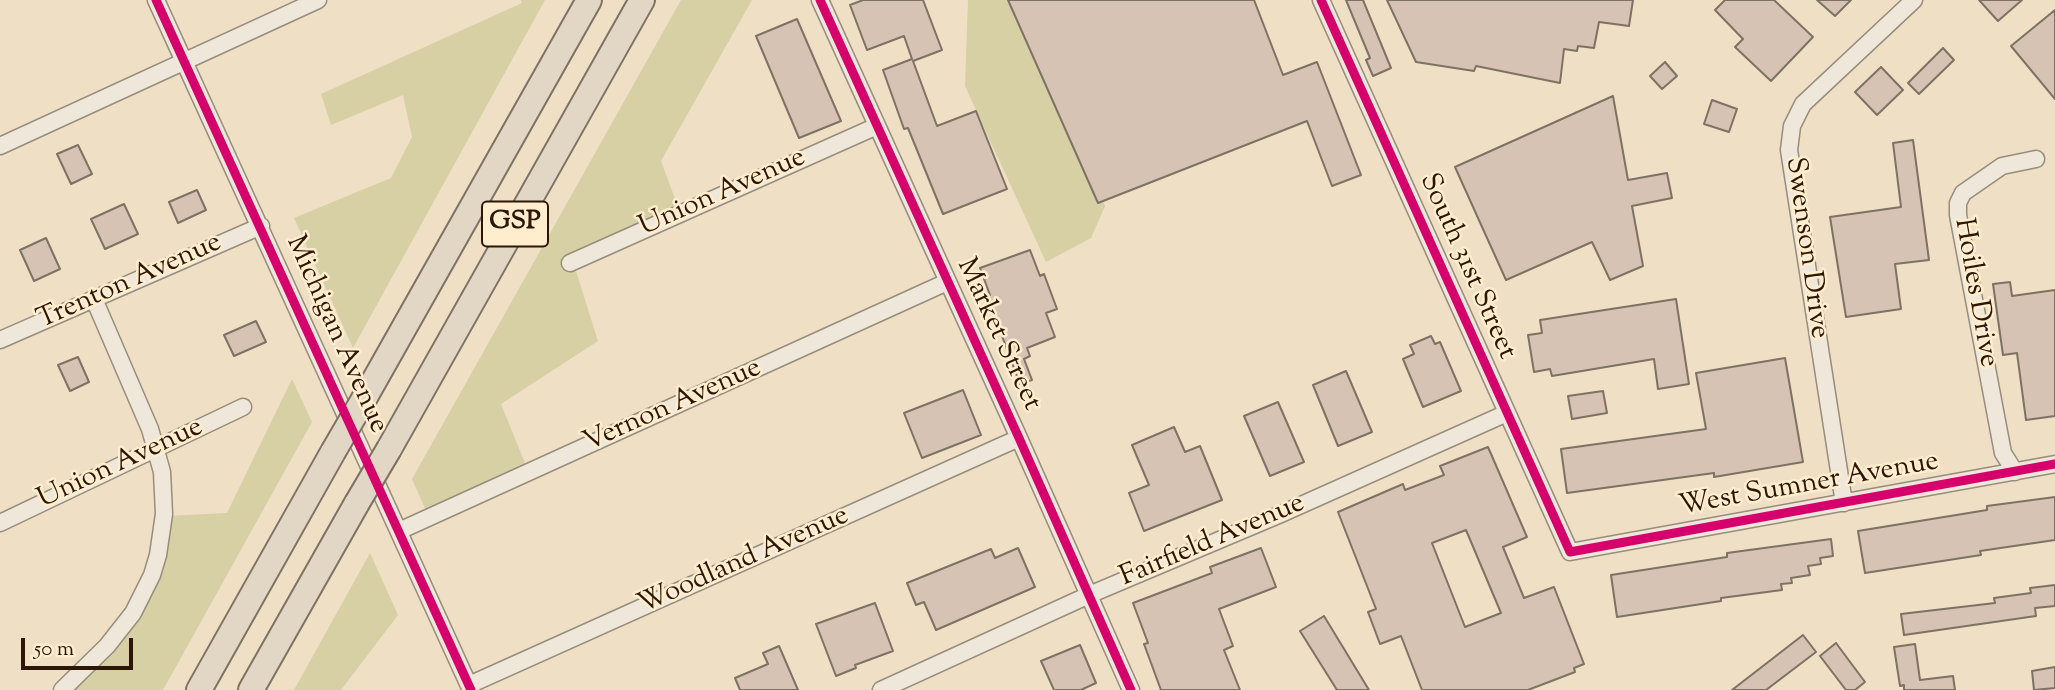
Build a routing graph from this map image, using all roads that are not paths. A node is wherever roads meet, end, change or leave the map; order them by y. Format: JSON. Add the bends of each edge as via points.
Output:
{"nodes":[{"id":1,"x":156,"y":0,"type":"edge"},
{"id":2,"x":318,"y":0,"type":"edge"},
{"id":3,"x":589,"y":0,"type":"edge"},
{"id":4,"x":642,"y":0,"type":"edge"},
{"id":5,"x":820,"y":0,"type":"edge"},
{"id":6,"x":1321,"y":0,"type":"edge"},
{"id":7,"x":1914,"y":0,"type":"edge"},
{"id":8,"x":184,"y":61,"type":"junction"},
{"id":9,"x":877,"y":126,"type":"junction"},
{"id":10,"x":0,"y":146,"type":"edge"},
{"id":11,"x":2036,"y":159,"type":"dead end"},
{"id":12,"x":261,"y":226,"type":"junction"},
{"id":13,"x":570,"y":262,"type":"dead end"},
{"id":14,"x":947,"y":282,"type":"junction"},
{"id":15,"x":94,"y":299,"type":"junction"},
{"id":16,"x":0,"y":340,"type":"edge"},
{"id":17,"x":243,"y":407,"type":"dead end"},
{"id":18,"x":1507,"y":413,"type":"junction"},
{"id":19,"x":1019,"y":438,"type":"junction"},
{"id":20,"x":156,"y":448,"type":"junction"},
{"id":21,"x":2055,"y":464,"type":"edge"},
{"id":22,"x":2015,"y":472,"type":"junction"},
{"id":23,"x":1844,"y":503,"type":"junction"},
{"id":24,"x":0,"y":523,"type":"edge"},
{"id":25,"x":399,"y":531,"type":"junction"},
{"id":26,"x":1570,"y":552,"type":"joint"},
{"id":27,"x":1089,"y":595,"type":"junction"},
{"id":28,"x":470,"y":688,"type":"edge"},
{"id":29,"x":62,"y":690,"type":"edge"},
{"id":30,"x":199,"y":690,"type":"edge"},
{"id":31,"x":251,"y":690,"type":"edge"},
{"id":32,"x":881,"y":690,"type":"edge"},
{"id":33,"x":1130,"y":690,"type":"edge"}],
"edges":[{"from":1,"to":8,"type":"street","name":"Michigan Avenue"},
{"from":2,"to":8,"type":"street"},
{"from":3,"to":30,"type":"highway","number":"GSP","bridge":true},
{"from":4,"to":31,"type":"highway","number":"GSP","bridge":true},
{"from":5,"to":9,"type":"street","name":"Market Street"},
{"from":6,"to":18,"type":"street","name":"South 31st Street"},
{"from":7,"to":23,"type":"street","name":"Swenson Drive","via":[[1803,104],[1792,126],[1789,150]]},
{"from":8,"to":10,"type":"street"},
{"from":8,"to":12,"type":"street","name":"Michigan Avenue"},
{"from":9,"to":13,"type":"street","name":"Union Avenue"},
{"from":9,"to":14,"type":"street","name":"Market Street"},
{"from":11,"to":22,"type":"street","name":"Hoiles Drive","via":[[2002,166],[1964,193],[1958,203],[2003,453]]},
{"from":12,"to":15,"type":"street","name":"Trenton Avenue"},
{"from":12,"to":25,"type":"street","name":"Michigan Avenue"},
{"from":14,"to":19,"type":"street","name":"Market Street"},
{"from":14,"to":25,"type":"street","name":"Vernon Avenue"},
{"from":15,"to":16,"type":"street","name":"Trenton Avenue"},
{"from":15,"to":20,"type":"street"},
{"from":17,"to":20,"type":"street","name":"Union Avenue"},
{"from":18,"to":26,"type":"street","name":"South 31st Street"},
{"from":18,"to":27,"type":"street","name":"Fairfield Avenue"},
{"from":19,"to":27,"type":"street","name":"Market Street"},
{"from":19,"to":28,"type":"street","name":"Woodland Avenue"},
{"from":20,"to":24,"type":"street","name":"Union Avenue"},
{"from":20,"to":29,"type":"street","via":[[164,514],[152,575],[121,630]]},
{"from":21,"to":22,"type":"street","name":"West Sumner Avenue"},
{"from":22,"to":23,"type":"street","name":"West Sumner Avenue"},
{"from":23,"to":26,"type":"street","name":"West Sumner Avenue"},
{"from":25,"to":28,"type":"street","name":"Michigan Avenue"},
{"from":27,"to":32,"type":"street","name":"Fairfield Avenue"},
{"from":27,"to":33,"type":"street","name":"Market Street"}]}
